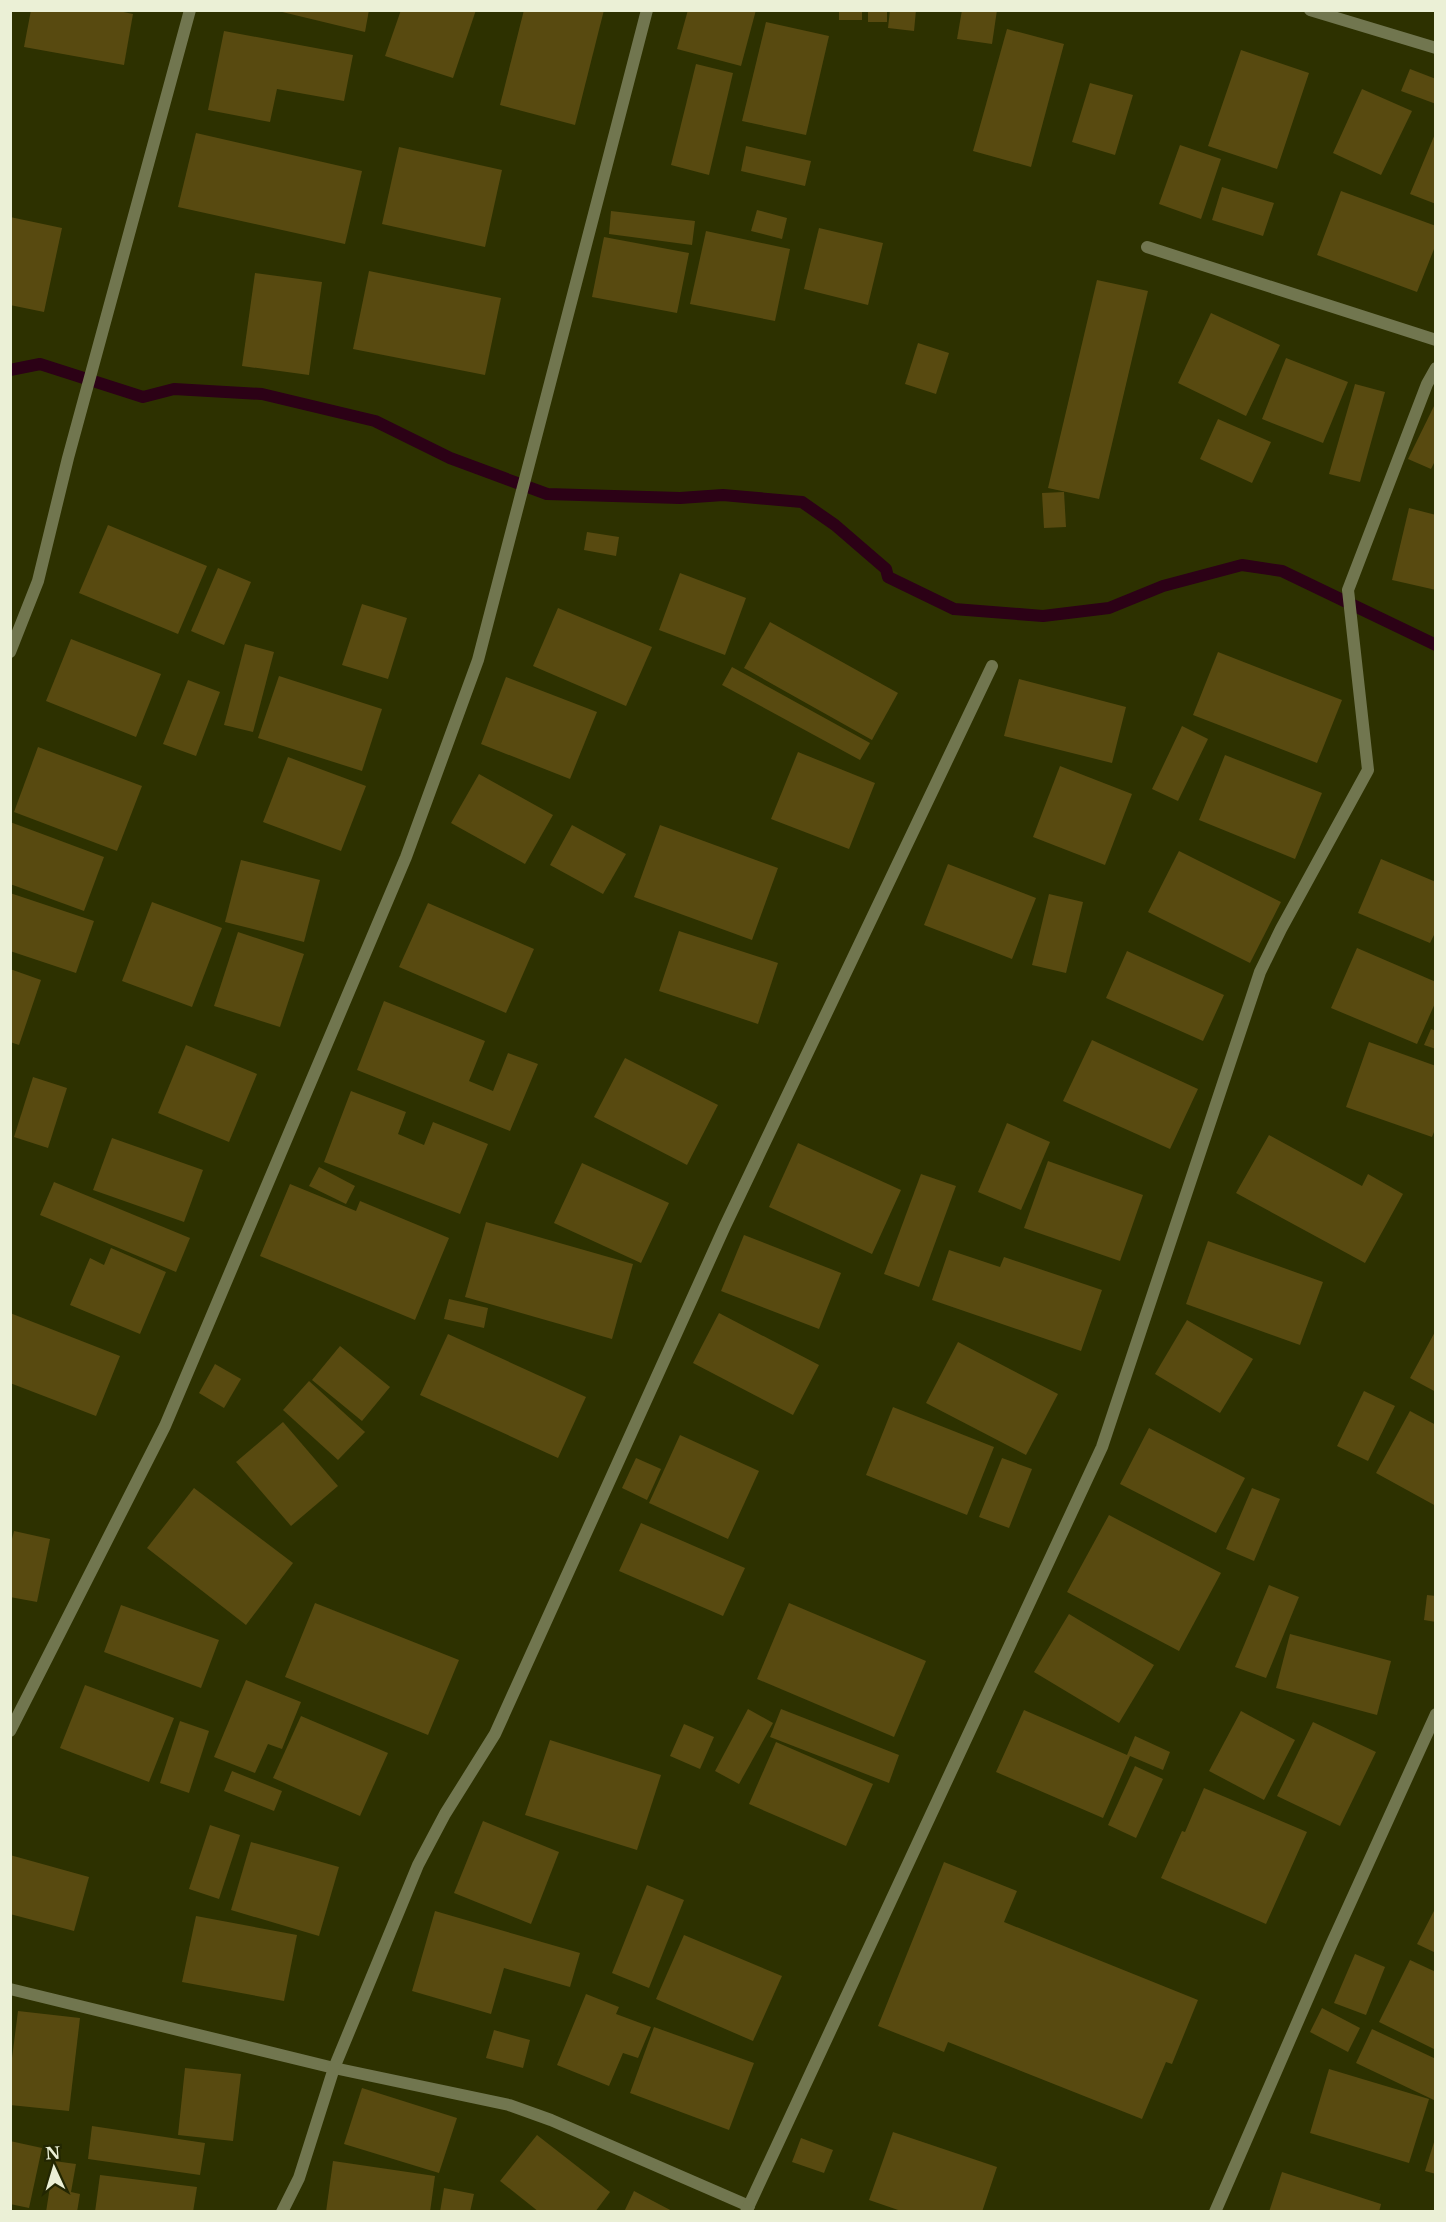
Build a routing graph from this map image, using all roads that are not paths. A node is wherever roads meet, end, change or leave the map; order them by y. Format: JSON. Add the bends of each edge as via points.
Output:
{"nodes":[{"id":1,"x":190,"y":10,"type":"edge"},
{"id":2,"x":647,"y":10,"type":"edge"},
{"id":3,"x":1310,"y":10,"type":"edge"},
{"id":4,"x":1436,"y":48,"type":"edge"},
{"id":5,"x":1147,"y":247,"type":"dead end"},
{"id":6,"x":1436,"y":340,"type":"edge"},
{"id":7,"x":1436,"y":368,"type":"edge"},
{"id":8,"x":10,"y":652,"type":"edge"},
{"id":9,"x":992,"y":666,"type":"dead end"},
{"id":10,"x":1436,"y":1714,"type":"edge"},
{"id":11,"x":10,"y":1731,"type":"edge"},
{"id":12,"x":10,"y":1989,"type":"edge"},
{"id":13,"x":334,"y":2068,"type":"junction"},
{"id":14,"x":748,"y":2209,"type":"edge"},
{"id":15,"x":282,"y":2211,"type":"edge"},
{"id":16,"x":1215,"y":2211,"type":"edge"}],
"edges":[{"from":1,"to":8,"type":"street","via":[[38,581]]},
{"from":2,"to":11,"type":"street","via":[[478,660],[406,857],[165,1426]]},
{"from":3,"to":4,"type":"street"},
{"from":5,"to":6,"type":"street"},
{"from":7,"to":14,"type":"street","via":[[1348,590],[1368,770],[1260,972],[1102,1447]]},
{"from":9,"to":13,"type":"street","via":[[725,1226],[495,1734],[418,1865]]},
{"from":10,"to":16,"type":"street"},
{"from":12,"to":13,"type":"street"},
{"from":13,"to":14,"type":"street","via":[[509,2105],[551,2120]]},
{"from":13,"to":15,"type":"street","via":[[299,2178]]}]}
